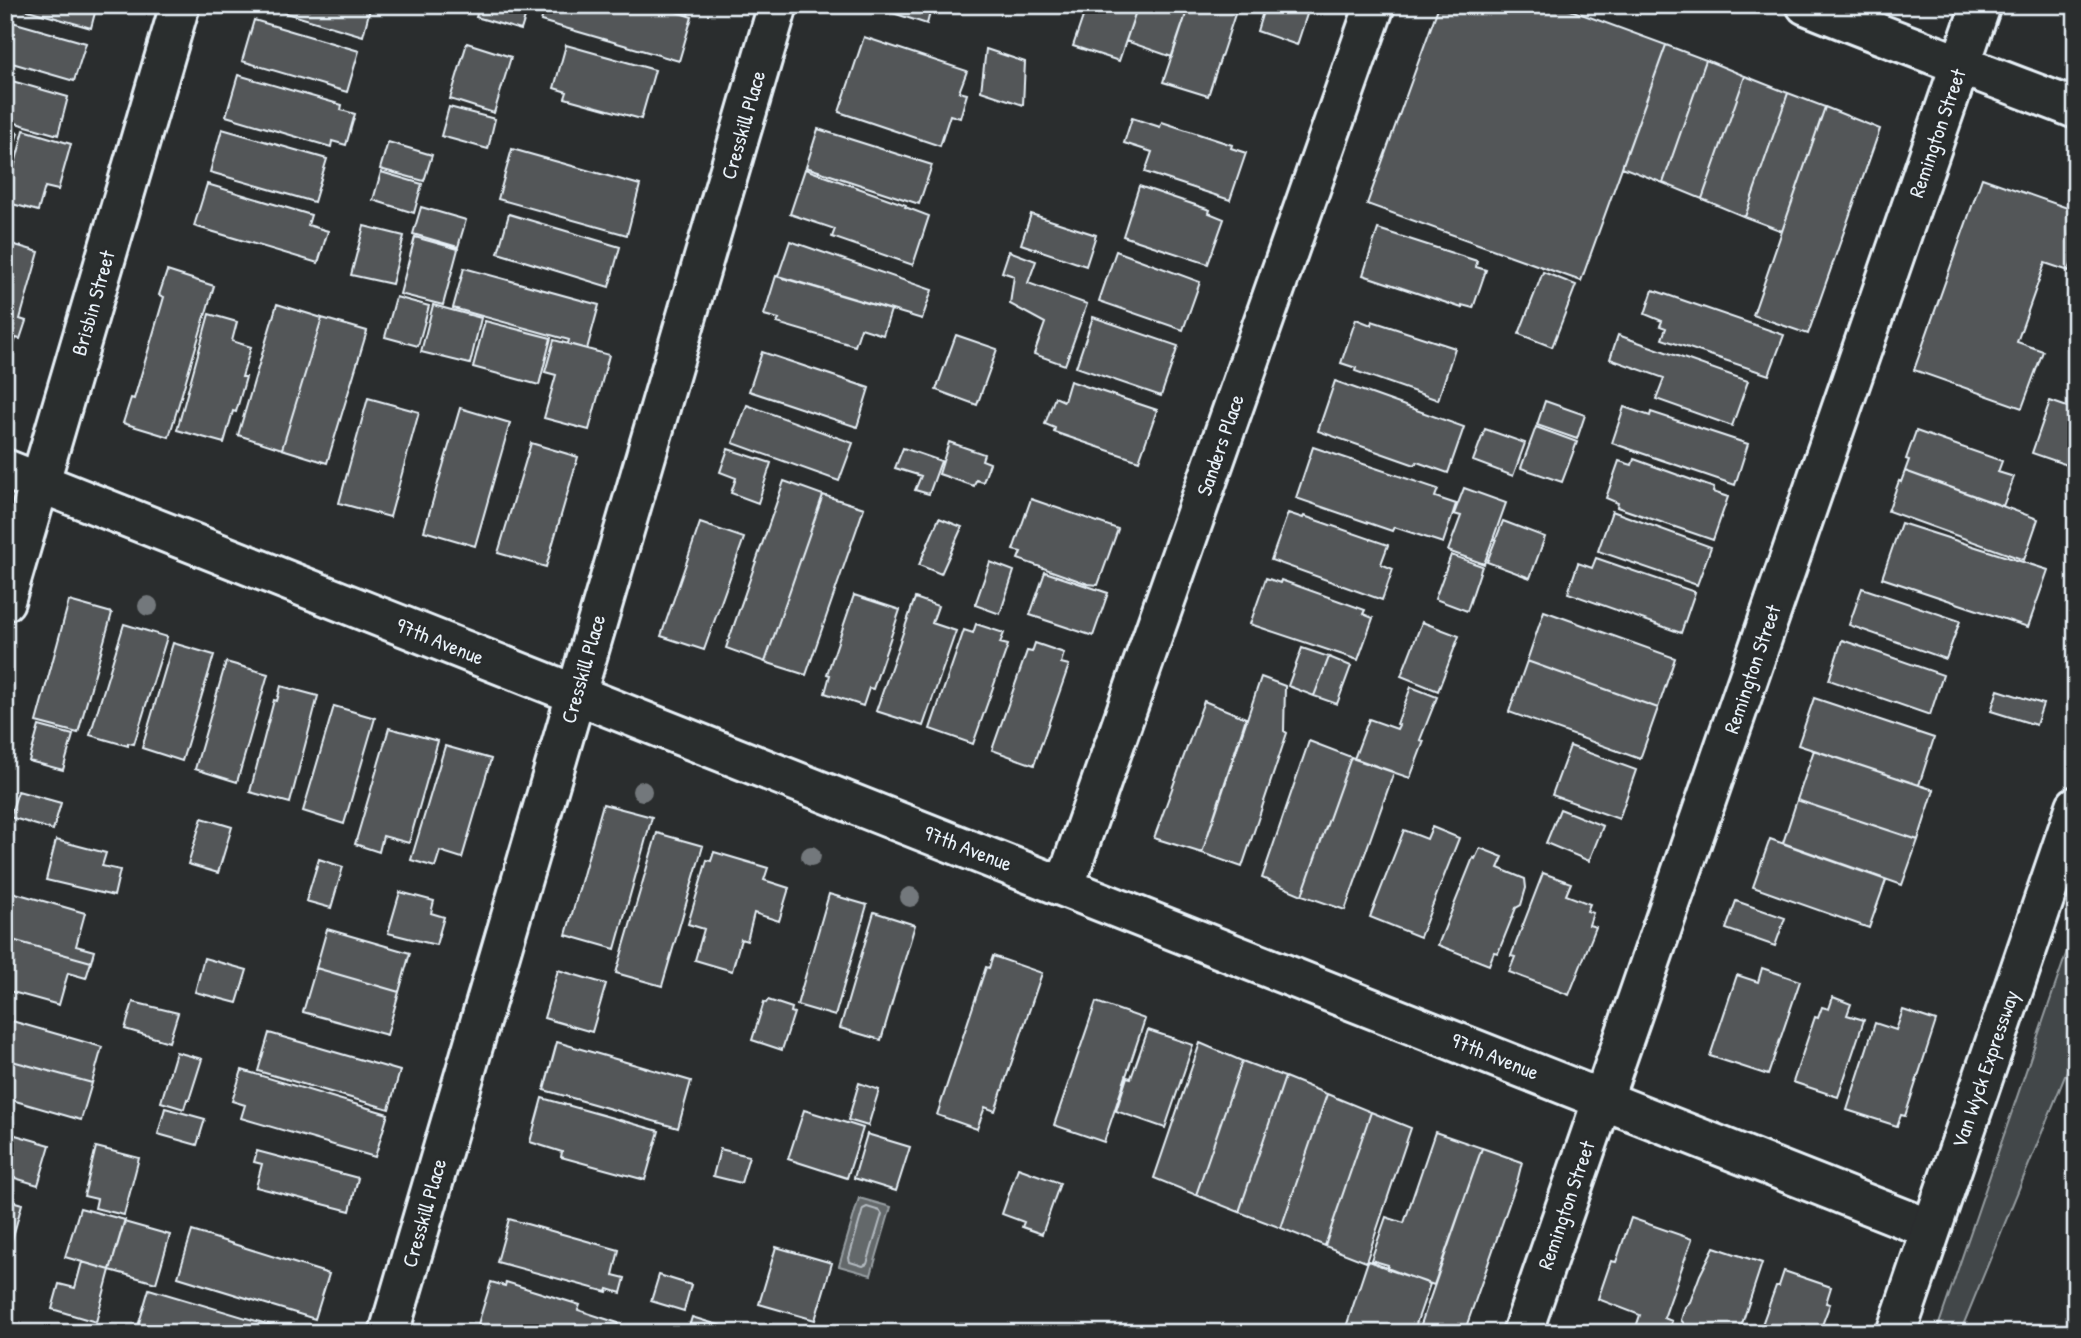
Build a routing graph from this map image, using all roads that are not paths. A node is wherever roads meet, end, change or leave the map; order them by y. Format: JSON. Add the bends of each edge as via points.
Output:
{"nodes":[{"id":1,"x":180,"y":5,"type":"edge"},
{"id":2,"x":778,"y":5,"type":"edge"},
{"id":3,"x":1376,"y":5,"type":"edge"},
{"id":4,"x":1806,"y":5,"type":"edge"},
{"id":5,"x":1981,"y":5,"type":"edge"},
{"id":6,"x":1961,"y":65,"type":"junction"},
{"id":7,"x":2076,"y":109,"type":"edge"},
{"id":8,"x":5,"y":468,"type":"edge"},
{"id":9,"x":40,"y":482,"type":"junction"},
{"id":10,"x":5,"y":601,"type":"edge"},
{"id":11,"x":576,"y":694,"type":"junction"},
{"id":12,"x":2076,"y":806,"type":"edge"},
{"id":13,"x":1065,"y":886,"type":"junction"},
{"id":14,"x":1603,"y":1099,"type":"junction"},
{"id":15,"x":1930,"y":1229,"type":"junction"},
{"id":16,"x":389,"y":1333,"type":"edge"},
{"id":17,"x":1521,"y":1333,"type":"edge"},
{"id":18,"x":1896,"y":1333,"type":"edge"}],
"edges":[{"from":1,"to":9,"type":"street","name":"Brisbin Street"},
{"from":2,"to":11,"type":"street","name":"Cresskill Place"},
{"from":3,"to":13,"type":"street","name":"Sanders Place"},
{"from":4,"to":6,"type":"street"},
{"from":5,"to":6,"type":"street","name":"Remington Street"},
{"from":6,"to":7,"type":"street"},
{"from":6,"to":14,"type":"street","name":"Remington Street"},
{"from":8,"to":9,"type":"street","name":"97th Avenue"},
{"from":9,"to":10,"type":"street","name":"Brisbin Street"},
{"from":9,"to":11,"type":"street","name":"97th Avenue"},
{"from":11,"to":13,"type":"street","name":"97th Avenue"},
{"from":11,"to":16,"type":"street","name":"Cresskill Place"},
{"from":12,"to":15,"type":"street","name":"Van Wyck Expressway"},
{"from":13,"to":14,"type":"street","name":"97th Avenue"},
{"from":14,"to":15,"type":"street","name":"97th Avenue"},
{"from":14,"to":17,"type":"street","name":"Remington Street"},
{"from":15,"to":18,"type":"street","name":"Van Wyck Expressway"}]}
